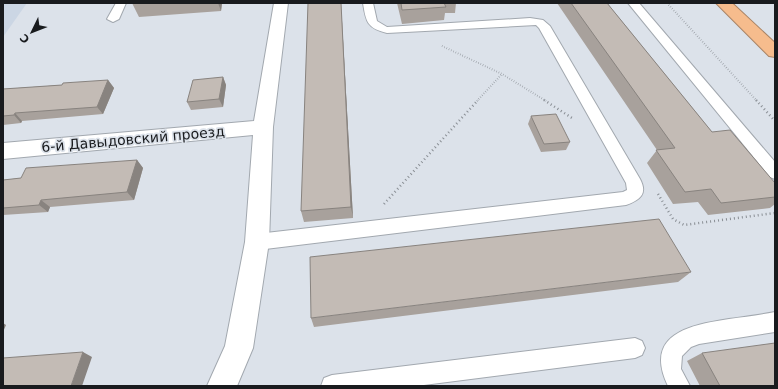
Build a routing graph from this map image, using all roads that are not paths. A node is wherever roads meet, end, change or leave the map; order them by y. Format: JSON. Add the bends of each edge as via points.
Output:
{"nodes":[{"id":1,"x":121,"y":3,"type":"edge"},
{"id":2,"x":281,"y":3,"type":"edge"},
{"id":3,"x":368,"y":3,"type":"edge"},
{"id":4,"x":633,"y":3,"type":"edge"},
{"id":5,"x":723,"y":3,"type":"edge"},
{"id":6,"x":113,"y":19,"type":"dead end"},
{"id":7,"x":775,"y":52,"type":"edge"},
{"id":8,"x":263,"y":127,"type":"junction"},
{"id":9,"x":3,"y":151,"type":"edge"},
{"id":10,"x":775,"y":173,"type":"edge"},
{"id":11,"x":257,"y":242,"type":"junction"},
{"id":12,"x":775,"y":322,"type":"edge"},
{"id":13,"x":635,"y":348,"type":"dead end"},
{"id":14,"x":390,"y":382,"type":"edge"},
{"id":15,"x":222,"y":386,"type":"edge"},
{"id":16,"x":332,"y":386,"type":"edge"},
{"id":17,"x":679,"y":386,"type":"edge"}],
"edges":[{"from":1,"to":6,"type":"lane"},
{"from":2,"to":8,"type":"street"},
{"from":3,"to":11,"type":"lane","via":[[371,21],[377,28],[387,30],[539,22],[544,26],[612,144],[634,183],[636,193],[626,198]]},
{"from":4,"to":10,"type":"lane"},
{"from":5,"to":7,"type":"highway"},
{"from":8,"to":9,"type":"street","name":"6-й Давыдовский проезд"},
{"from":8,"to":11,"type":"street"},
{"from":11,"to":15,"type":"street","via":[[239,348]]},
{"from":12,"to":17,"type":"lane","via":[[699,334],[684,340],[672,352],[671,370]]},
{"from":13,"to":14,"type":"lane"},
{"from":14,"to":16,"type":"lane"}]}
